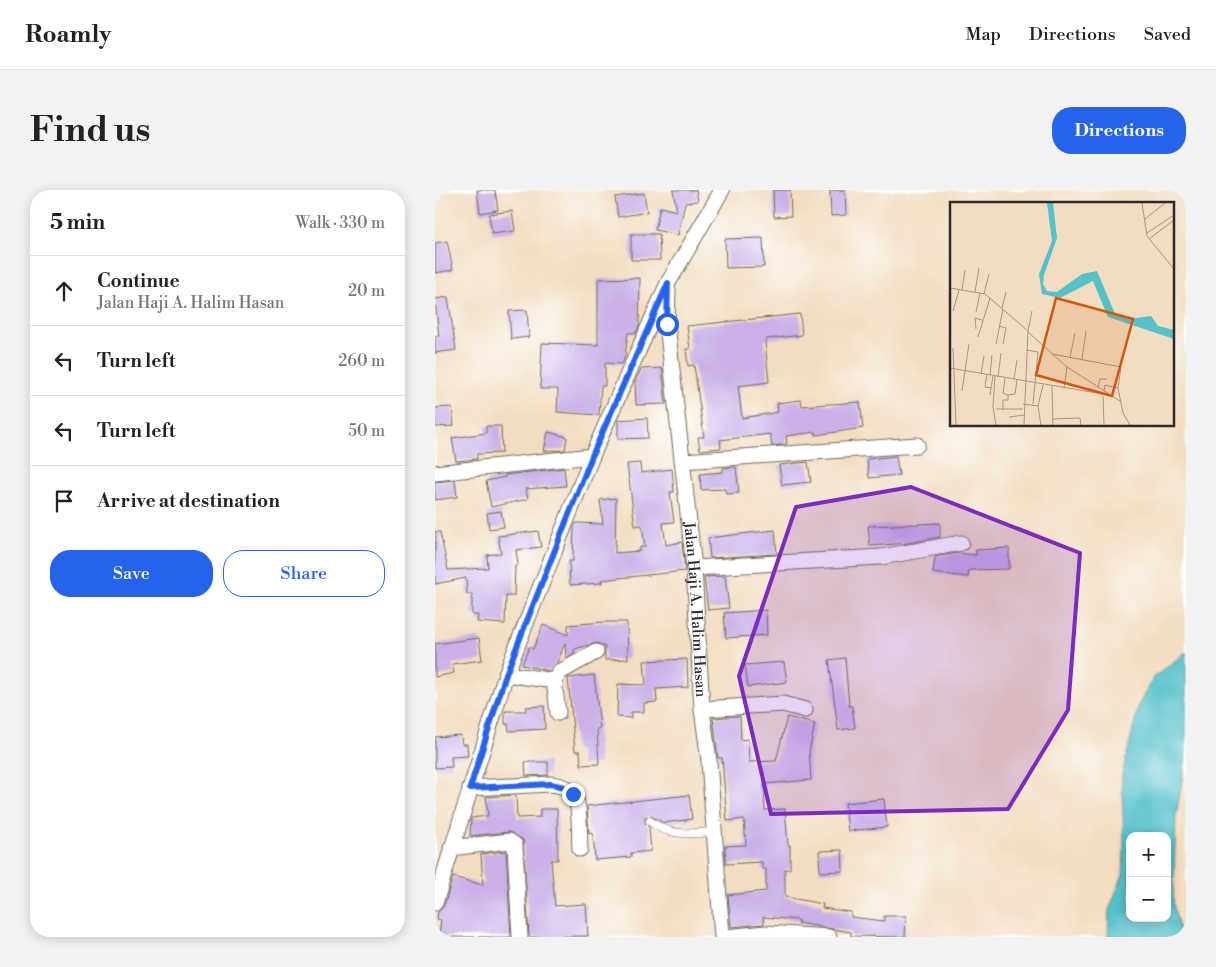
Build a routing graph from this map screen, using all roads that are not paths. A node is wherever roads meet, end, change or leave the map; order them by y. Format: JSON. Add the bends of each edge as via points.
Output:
{"nodes":[{"id":1,"x":722,"y":190,"type":"edge"},
{"id":2,"x":668,"y":283,"type":"junction"},
{"id":3,"x":917,"y":445,"type":"dead end"},
{"id":4,"x":592,"y":456,"type":"junction"},
{"id":5,"x":683,"y":460,"type":"junction"},
{"id":6,"x":435,"y":474,"type":"edge"},
{"id":7,"x":961,"y":543,"type":"dead end"},
{"id":8,"x":695,"y":568,"type":"junction"},
{"id":9,"x":596,"y":652,"type":"dead end"},
{"id":10,"x":506,"y":674,"type":"junction"},
{"id":11,"x":554,"y":681,"type":"junction"},
{"id":12,"x":702,"y":709,"type":"junction"},
{"id":13,"x":805,"y":710,"type":"dead end"},
{"id":14,"x":558,"y":713,"type":"dead end"},
{"id":15,"x":470,"y":788,"type":"junction"},
{"id":16,"x":650,"y":821,"type":"dead end"},
{"id":17,"x":713,"y":832,"type":"junction"},
{"id":18,"x":451,"y":848,"type":"junction"},
{"id":19,"x":580,"y":850,"type":"dead end"},
{"id":20,"x":435,"y":903,"type":"edge"},
{"id":21,"x":520,"y":937,"type":"edge"},
{"id":22,"x":722,"y":937,"type":"edge"},
{"id":23,"x":726,"y":937,"type":"edge"},
{"id":24,"x":829,"y":937,"type":"edge"}],
"edges":[{"from":1,"to":2,"type":"street"},
{"from":2,"to":4,"type":"street"},
{"from":2,"to":5,"type":"street","name":"Jalan Haji A. Halim Hasan","via":[[668,334]]},
{"from":3,"to":5,"type":"street"},
{"from":4,"to":6,"type":"street"},
{"from":4,"to":10,"type":"street"},
{"from":5,"to":8,"type":"street","name":"Jalan Haji A. Halim Hasan"},
{"from":7,"to":8,"type":"street","via":[[881,557]]},
{"from":8,"to":12,"type":"street","name":"Jalan Haji A. Halim Hasan"},
{"from":9,"to":11,"type":"street","via":[[560,672]]},
{"from":10,"to":11,"type":"street"},
{"from":10,"to":15,"type":"street"},
{"from":11,"to":14,"type":"street"},
{"from":12,"to":13,"type":"street","via":[[783,704]]},
{"from":12,"to":17,"type":"street","name":"Jalan Haji A. Halim Hasan"},
{"from":15,"to":18,"type":"street"},
{"from":15,"to":19,"type":"street","via":[[551,784],[564,787],[573,794],[577,804]]},
{"from":16,"to":17,"type":"lane","via":[[669,831]]},
{"from":17,"to":22,"type":"street","name":"Jalan Haji A. Halim Hasan"},
{"from":18,"to":20,"type":"street"},
{"from":18,"to":21,"type":"street","via":[[509,841],[515,845]]},
{"from":23,"to":24,"type":"street","via":[[766,933]]}]}
